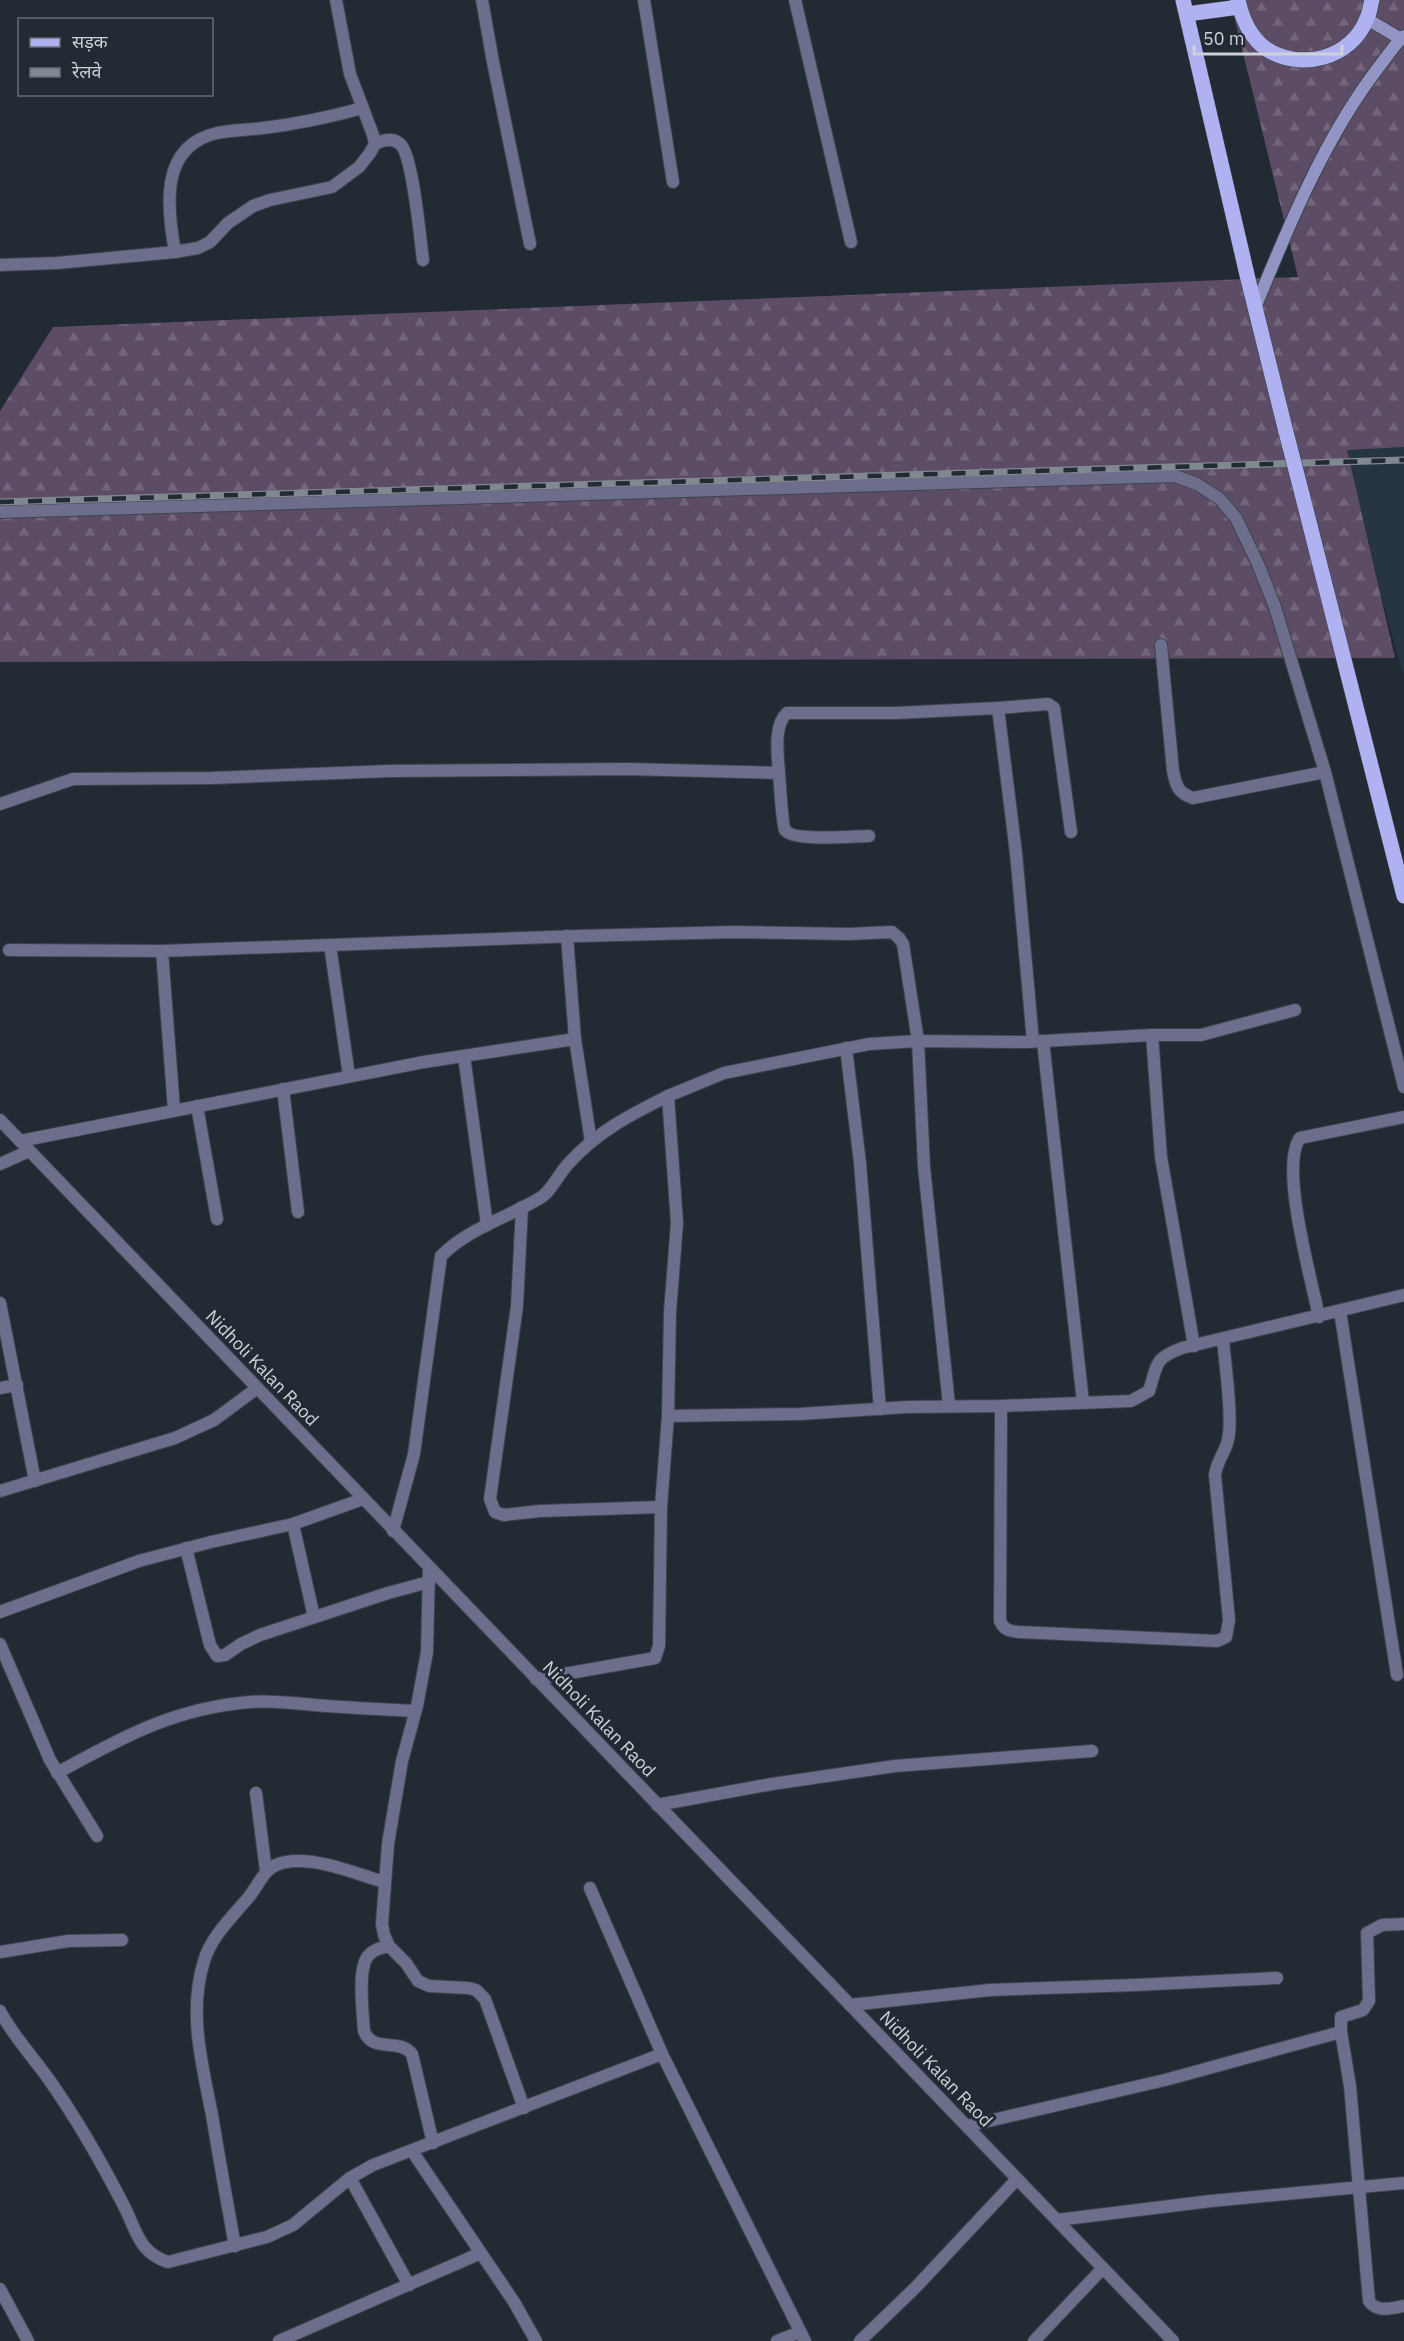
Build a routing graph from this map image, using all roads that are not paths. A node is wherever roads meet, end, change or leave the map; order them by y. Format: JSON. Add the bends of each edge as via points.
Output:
{"nodes":[{"id":1,"x":336,"y":0,"type":"edge"},
{"id":2,"x":482,"y":0,"type":"edge"},
{"id":3,"x":644,"y":0,"type":"edge"},
{"id":4,"x":795,"y":0,"type":"edge"},
{"id":5,"x":1372,"y":0,"type":"edge"},
{"id":6,"x":1238,"y":3,"type":"edge"},
{"id":7,"x":1185,"y":7,"type":"edge"},
{"id":8,"x":1367,"y":19,"type":"junction"},
{"id":9,"x":1402,"y":38,"type":"edge"},
{"id":10,"x":363,"y":108,"type":"junction"},
{"id":11,"x":375,"y":144,"type":"junction"},
{"id":12,"x":673,"y":182,"type":"dead end"},
{"id":13,"x":851,"y":242,"type":"dead end"},
{"id":14,"x":530,"y":244,"type":"dead end"},
{"id":15,"x":175,"y":252,"type":"junction"},
{"id":16,"x":423,"y":260,"type":"dead end"},
{"id":17,"x":0,"y":265,"type":"edge"},
{"id":18,"x":1255,"y":308,"type":"junction"},
{"id":19,"x":0,"y":512,"type":"edge"},
{"id":20,"x":1161,"y":645,"type":"dead end"},
{"id":21,"x":998,"y":708,"type":"junction"},
{"id":22,"x":1325,"y":772,"type":"junction"},
{"id":23,"x":779,"y":773,"type":"junction"},
{"id":24,"x":0,"y":804,"type":"edge"},
{"id":25,"x":1071,"y":832,"type":"dead end"},
{"id":26,"x":869,"y":836,"type":"dead end"},
{"id":27,"x":1404,"y":896,"type":"edge"},
{"id":28,"x":567,"y":936,"type":"junction"},
{"id":29,"x":330,"y":945,"type":"junction"},
{"id":30,"x":9,"y":950,"type":"dead end"},
{"id":31,"x":162,"y":951,"type":"junction"},
{"id":32,"x":1295,"y":1010,"type":"dead end"},
{"id":33,"x":1152,"y":1035,"type":"junction"},
{"id":34,"x":575,"y":1039,"type":"junction"},
{"id":35,"x":918,"y":1041,"type":"junction"},
{"id":36,"x":1038,"y":1041,"type":"junction"},
{"id":37,"x":846,"y":1048,"type":"junction"},
{"id":38,"x":464,"y":1056,"type":"junction"},
{"id":39,"x":349,"y":1076,"type":"junction"},
{"id":40,"x":1404,"y":1087,"type":"edge"},
{"id":41,"x":283,"y":1089,"type":"junction"},
{"id":42,"x":668,"y":1096,"type":"junction"},
{"id":43,"x":197,"y":1106,"type":"junction"},
{"id":44,"x":174,"y":1110,"type":"junction"},
{"id":45,"x":1404,"y":1117,"type":"edge"},
{"id":46,"x":0,"y":1120,"type":"edge"},
{"id":47,"x":20,"y":1141,"type":"junction"},
{"id":48,"x":591,"y":1142,"type":"junction"},
{"id":49,"x":29,"y":1151,"type":"junction"},
{"id":50,"x":0,"y":1164,"type":"edge"},
{"id":51,"x":522,"y":1206,"type":"junction"},
{"id":52,"x":298,"y":1212,"type":"dead end"},
{"id":53,"x":217,"y":1219,"type":"dead end"},
{"id":54,"x":487,"y":1225,"type":"junction"},
{"id":55,"x":1404,"y":1295,"type":"edge"},
{"id":56,"x":0,"y":1303,"type":"edge"},
{"id":57,"x":1340,"y":1311,"type":"junction"},
{"id":58,"x":1319,"y":1317,"type":"junction"},
{"id":59,"x":1223,"y":1339,"type":"junction"},
{"id":60,"x":1194,"y":1346,"type":"junction"},
{"id":61,"x":17,"y":1385,"type":"junction"},
{"id":62,"x":0,"y":1388,"type":"edge"},
{"id":63,"x":256,"y":1389,"type":"junction"},
{"id":64,"x":1083,"y":1402,"type":"junction"},
{"id":65,"x":949,"y":1405,"type":"junction"},
{"id":66,"x":1000,"y":1406,"type":"junction"},
{"id":67,"x":880,"y":1409,"type":"junction"},
{"id":68,"x":668,"y":1416,"type":"junction"},
{"id":69,"x":35,"y":1481,"type":"junction"},
{"id":70,"x":0,"y":1491,"type":"edge"},
{"id":71,"x":363,"y":1499,"type":"junction"},
{"id":72,"x":661,"y":1507,"type":"junction"},
{"id":73,"x":293,"y":1524,"type":"junction"},
{"id":74,"x":393,"y":1531,"type":"junction"},
{"id":75,"x":186,"y":1548,"type":"junction"},
{"id":76,"x":429,"y":1568,"type":"junction"},
{"id":77,"x":429,"y":1582,"type":"junction"},
{"id":78,"x":0,"y":1612,"type":"edge"},
{"id":79,"x":314,"y":1617,"type":"junction"},
{"id":80,"x":0,"y":1644,"type":"edge"},
{"id":81,"x":1397,"y":1675,"type":"dead end"},
{"id":82,"x":536,"y":1679,"type":"junction"},
{"id":83,"x":415,"y":1711,"type":"junction"},
{"id":84,"x":1092,"y":1751,"type":"dead end"},
{"id":85,"x":57,"y":1773,"type":"junction"},
{"id":86,"x":256,"y":1793,"type":"dead end"},
{"id":87,"x":657,"y":1805,"type":"junction"},
{"id":88,"x":97,"y":1836,"type":"dead end"},
{"id":89,"x":266,"y":1871,"type":"junction"},
{"id":90,"x":384,"y":1882,"type":"junction"},
{"id":91,"x":590,"y":1888,"type":"dead end"},
{"id":92,"x":1404,"y":1923,"type":"edge"},
{"id":93,"x":122,"y":1940,"type":"dead end"},
{"id":94,"x":389,"y":1946,"type":"junction"},
{"id":95,"x":0,"y":1952,"type":"edge"},
{"id":96,"x":1276,"y":1978,"type":"dead end"},
{"id":97,"x":850,"y":2005,"type":"junction"},
{"id":98,"x":0,"y":2011,"type":"edge"},
{"id":99,"x":1341,"y":2032,"type":"junction"},
{"id":100,"x":662,"y":2054,"type":"junction"},
{"id":101,"x":524,"y":2108,"type":"junction"},
{"id":102,"x":967,"y":2126,"type":"junction"},
{"id":103,"x":433,"y":2143,"type":"junction"},
{"id":104,"x":412,"y":2151,"type":"junction"},
{"id":105,"x":350,"y":2178,"type":"junction"},
{"id":106,"x":1017,"y":2179,"type":"junction"},
{"id":107,"x":1404,"y":2183,"type":"edge"},
{"id":108,"x":1360,"y":2186,"type":"junction"},
{"id":109,"x":1057,"y":2220,"type":"junction"},
{"id":110,"x":235,"y":2246,"type":"junction"},
{"id":111,"x":481,"y":2253,"type":"junction"},
{"id":112,"x":1103,"y":2268,"type":"junction"},
{"id":113,"x":409,"y":2285,"type":"junction"},
{"id":114,"x":0,"y":2289,"type":"edge"},
{"id":115,"x":1404,"y":2306,"type":"edge"},
{"id":116,"x":802,"y":2336,"type":"edge"},
{"id":117,"x":28,"y":2341,"type":"edge"},
{"id":118,"x":279,"y":2341,"type":"edge"},
{"id":119,"x":536,"y":2341,"type":"edge"},
{"id":120,"x":777,"y":2341,"type":"edge"},
{"id":121,"x":860,"y":2341,"type":"edge"},
{"id":122,"x":1034,"y":2341,"type":"edge"},
{"id":123,"x":1173,"y":2341,"type":"edge"}],
"edges":[{"from":1,"to":10,"type":"street","via":[[350,74]]},
{"from":2,"to":14,"type":"street"},
{"from":3,"to":12,"type":"street"},
{"from":4,"to":13,"type":"street"},
{"from":5,"to":8,"type":"main road"},
{"from":6,"to":7,"type":"main road"},
{"from":6,"to":8,"type":"main road","via":[[1250,32],[1264,47],[1282,57],[1302,61],[1342,50]]},
{"from":7,"to":18,"type":"main road"},
{"from":8,"to":9,"type":"main road"},
{"from":9,"to":18,"type":"main road","via":[[1335,131]]},
{"from":10,"to":11,"type":"street"},
{"from":10,"to":15,"type":"street","via":[[315,121],[216,133],[194,144],[181,154],[173,170],[168,213]]},
{"from":11,"to":15,"type":"street","via":[[359,167],[332,187],[253,207],[228,223],[210,242]]},
{"from":11,"to":16,"type":"street","via":[[390,140],[403,147]]},
{"from":15,"to":17,"type":"street"},
{"from":18,"to":27,"type":"main road","bridge":true},
{"from":19,"to":22,"type":"street","via":[[1175,476],[1220,499],[1236,518],[1275,607]]},
{"from":20,"to":22,"type":"street","via":[[1173,771],[1177,789],[1184,795],[1193,798]]},
{"from":21,"to":23,"type":"street","via":[[787,713],[779,729]]},
{"from":21,"to":25,"type":"street","via":[[1048,704],[1054,708]]},
{"from":21,"to":36,"type":"street"},
{"from":22,"to":40,"type":"street"},
{"from":23,"to":24,"type":"street","via":[[627,769],[390,771],[73,779]]},
{"from":23,"to":26,"type":"street","via":[[783,827],[790,834]]},
{"from":28,"to":29,"type":"street"},
{"from":28,"to":34,"type":"street"},
{"from":28,"to":35,"type":"street","via":[[892,932],[903,944]]},
{"from":29,"to":31,"type":"street"},
{"from":29,"to":39,"type":"street"},
{"from":30,"to":31,"type":"street"},
{"from":31,"to":44,"type":"street"},
{"from":32,"to":33,"type":"street","via":[[1201,1035]]},
{"from":33,"to":36,"type":"street"},
{"from":33,"to":60,"type":"street","via":[[1161,1157]]},
{"from":34,"to":38,"type":"street"},
{"from":34,"to":48,"type":"street"},
{"from":35,"to":36,"type":"street"},
{"from":35,"to":37,"type":"street"},
{"from":35,"to":65,"type":"street","via":[[924,1167]]},
{"from":36,"to":64,"type":"street"},
{"from":37,"to":42,"type":"street","via":[[724,1073]]},
{"from":37,"to":67,"type":"street","via":[[860,1163]]},
{"from":38,"to":39,"type":"street"},
{"from":38,"to":54,"type":"street"},
{"from":39,"to":41,"type":"street"},
{"from":41,"to":43,"type":"street"},
{"from":41,"to":52,"type":"street"},
{"from":42,"to":48,"type":"street","via":[[612,1125]]},
{"from":42,"to":68,"type":"street","via":[[677,1223]]},
{"from":43,"to":44,"type":"street"},
{"from":43,"to":53,"type":"street"},
{"from":44,"to":47,"type":"street"},
{"from":45,"to":58,"type":"street","via":[[1300,1138],[1295,1145],[1294,1195]]},
{"from":46,"to":47,"type":"street","name":"Nidholi Kalan Raod"},
{"from":47,"to":49,"type":"street","name":"Nidholi Kalan Raod"},
{"from":48,"to":51,"type":"street","via":[[543,1197]]},
{"from":49,"to":50,"type":"street"},
{"from":49,"to":63,"type":"street","name":"Nidholi Kalan Raod"},
{"from":51,"to":54,"type":"street"},
{"from":51,"to":72,"type":"street","via":[[517,1306],[499,1425],[492,1506],[504,1515]]},
{"from":54,"to":74,"type":"street","via":[[441,1256],[414,1454]]},
{"from":55,"to":57,"type":"street"},
{"from":56,"to":61,"type":"street"},
{"from":57,"to":58,"type":"street"},
{"from":57,"to":81,"type":"street"},
{"from":58,"to":59,"type":"street"},
{"from":59,"to":60,"type":"street"},
{"from":59,"to":66,"type":"street","via":[[1228,1440],[1216,1463],[1215,1475],[1229,1620],[1226,1637],[1217,1641],[1019,1632],[1003,1627]]},
{"from":60,"to":64,"type":"street","via":[[1165,1355],[1157,1364],[1149,1391],[1142,1396],[1131,1401]]},
{"from":61,"to":62,"type":"street"},
{"from":61,"to":69,"type":"street"},
{"from":63,"to":69,"type":"street","via":[[214,1420],[175,1438]]},
{"from":63,"to":71,"type":"street","name":"Nidholi Kalan Raod"},
{"from":64,"to":66,"type":"street"},
{"from":65,"to":66,"type":"street"},
{"from":65,"to":67,"type":"street"},
{"from":67,"to":68,"type":"street"},
{"from":68,"to":72,"type":"street"},
{"from":69,"to":70,"type":"street"},
{"from":71,"to":73,"type":"street"},
{"from":71,"to":74,"type":"street","name":"Nidholi Kalan Raod"},
{"from":72,"to":82,"type":"street","via":[[659,1647],[655,1658]]},
{"from":73,"to":75,"type":"street"},
{"from":73,"to":79,"type":"street"},
{"from":74,"to":76,"type":"street","name":"Nidholi Kalan Raod"},
{"from":75,"to":78,"type":"street"},
{"from":75,"to":79,"type":"street","via":[[210,1645],[216,1655],[222,1656],[249,1639]]},
{"from":76,"to":77,"type":"street"},
{"from":76,"to":82,"type":"street","name":"Nidholi Kalan Raod"},
{"from":77,"to":79,"type":"street"},
{"from":77,"to":83,"type":"street","via":[[427,1653]]},
{"from":80,"to":85,"type":"street"},
{"from":82,"to":87,"type":"street","name":"Nidholi Kalan Raod"},
{"from":83,"to":85,"type":"street","via":[[285,1702],[221,1705],[129,1733]]},
{"from":83,"to":90,"type":"street","via":[[402,1761]]},
{"from":84,"to":87,"type":"street","via":[[895,1766]]},
{"from":85,"to":88,"type":"street"},
{"from":86,"to":89,"type":"street"},
{"from":87,"to":97,"type":"street","name":"Nidholi Kalan Raod"},
{"from":89,"to":90,"type":"street","via":[[279,1863],[316,1863]]},
{"from":89,"to":110,"type":"street","via":[[204,1959],[195,2014]]},
{"from":90,"to":94,"type":"street","via":[[382,1924]]},
{"from":91,"to":100,"type":"street"},
{"from":92,"to":99,"type":"street","via":[[1382,1925],[1367,1933],[1369,2001],[1363,2010],[1341,2017]]},
{"from":93,"to":95,"type":"street","via":[[68,1941]]},
{"from":94,"to":101,"type":"street","via":[[418,1981],[429,1986],[476,1990],[485,1999]]},
{"from":94,"to":103,"type":"street","via":[[367,1957],[362,1968],[364,2031],[375,2044],[401,2045],[412,2054]]},
{"from":96,"to":97,"type":"street","via":[[990,1990]]},
{"from":97,"to":102,"type":"street","name":"Nidholi Kalan Raod"},
{"from":98,"to":110,"type":"street","via":[[79,2127],[143,2247],[168,2262]]},
{"from":99,"to":102,"type":"street","via":[[1165,2080]]},
{"from":99,"to":108,"type":"street"},
{"from":100,"to":101,"type":"street"},
{"from":100,"to":116,"type":"street"},
{"from":101,"to":103,"type":"street"},
{"from":102,"to":106,"type":"street","name":"Nidholi Kalan Raod"},
{"from":103,"to":104,"type":"street"},
{"from":104,"to":105,"type":"street"},
{"from":104,"to":111,"type":"street"},
{"from":105,"to":110,"type":"street","via":[[293,2225]]},
{"from":105,"to":113,"type":"street"},
{"from":106,"to":109,"type":"street","name":"Nidholi Kalan Raod"},
{"from":106,"to":121,"type":"street"},
{"from":107,"to":108,"type":"street"},
{"from":108,"to":109,"type":"street"},
{"from":108,"to":115,"type":"street","via":[[1369,2301],[1379,2309]]},
{"from":109,"to":112,"type":"street","name":"Nidholi Kalan Raod"},
{"from":111,"to":113,"type":"street"},
{"from":111,"to":119,"type":"street"},
{"from":112,"to":122,"type":"street"},
{"from":112,"to":123,"type":"street","name":"Nidholi Kalan Raod"},
{"from":113,"to":118,"type":"street"},
{"from":114,"to":117,"type":"street"},
{"from":116,"to":120,"type":"street"}]}
